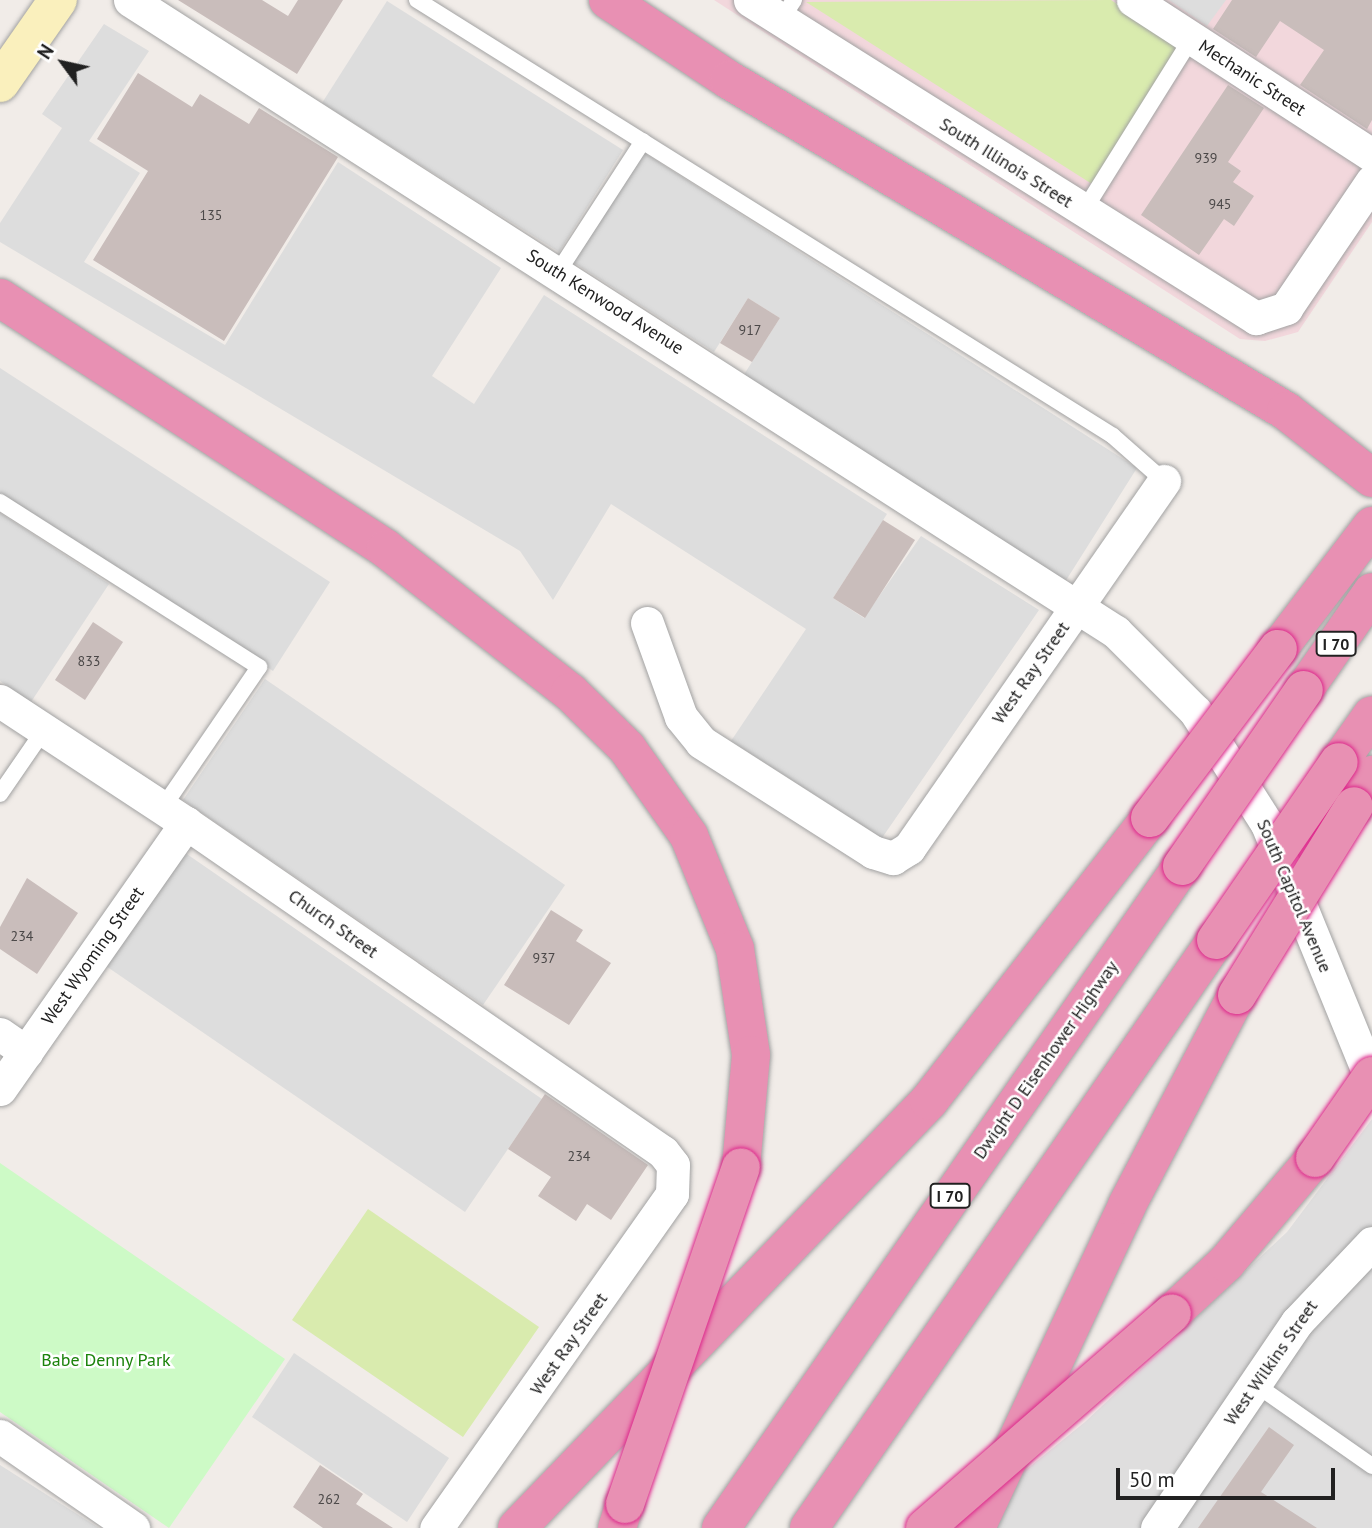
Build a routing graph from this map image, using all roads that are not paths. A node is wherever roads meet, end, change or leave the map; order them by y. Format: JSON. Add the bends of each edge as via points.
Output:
{"nodes":[{"id":1,"x":58,"y":0,"type":"edge"},
{"id":2,"x":130,"y":0,"type":"edge"},
{"id":3,"x":417,"y":0,"type":"edge"},
{"id":4,"x":608,"y":0,"type":"edge"},
{"id":5,"x":750,"y":0,"type":"edge"},
{"id":6,"x":1133,"y":0,"type":"edge"},
{"id":7,"x":788,"y":10,"type":"edge"},
{"id":8,"x":1191,"y":39,"type":"junction"},
{"id":9,"x":0,"y":83,"type":"edge"},
{"id":10,"x":643,"y":141,"type":"junction"},
{"id":11,"x":1372,"y":155,"type":"edge"},
{"id":12,"x":1372,"y":181,"type":"edge"},
{"id":13,"x":1083,"y":212,"type":"junction"},
{"id":14,"x":558,"y":272,"type":"junction"},
{"id":15,"x":0,"y":298,"type":"edge"},
{"id":16,"x":1372,"y":478,"type":"edge"},
{"id":17,"x":1164,"y":481,"type":"joint"},
{"id":18,"x":0,"y":502,"type":"edge"},
{"id":19,"x":1372,"y":526,"type":"edge"},
{"id":20,"x":1370,"y":595,"type":"edge"},
{"id":21,"x":1079,"y":604,"type":"junction"},
{"id":22,"x":647,"y":623,"type":"dead end"},
{"id":23,"x":0,"y":701,"type":"edge"},
{"id":24,"x":1372,"y":715,"type":"edge"},
{"id":25,"x":44,"y":730,"type":"junction"},
{"id":26,"x":1355,"y":781,"type":"edge"},
{"id":27,"x":0,"y":794,"type":"edge"},
{"id":28,"x":174,"y":815,"type":"junction"},
{"id":29,"x":13,"y":1043,"type":"edge"},
{"id":30,"x":1372,"y":1079,"type":"edge"},
{"id":31,"x":0,"y":1089,"type":"edge"},
{"id":32,"x":663,"y":1152,"type":"joint"},
{"id":33,"x":1372,"y":1243,"type":"edge"},
{"id":34,"x":1255,"y":1384,"type":"junction"},
{"id":35,"x":0,"y":1436,"type":"edge"},
{"id":36,"x":1372,"y":1466,"type":"edge"},
{"id":37,"x":621,"y":1516,"type":"edge"},
{"id":38,"x":133,"y":1528,"type":"edge"},
{"id":39,"x":436,"y":1528,"type":"edge"},
{"id":40,"x":517,"y":1528,"type":"edge"},
{"id":41,"x":721,"y":1528,"type":"edge"},
{"id":42,"x":808,"y":1528,"type":"edge"},
{"id":43,"x":925,"y":1528,"type":"edge"},
{"id":44,"x":976,"y":1528,"type":"edge"},
{"id":45,"x":1157,"y":1528,"type":"edge"}],
"edges":[{"from":1,"to":9,"type":"main road"},
{"from":2,"to":14,"type":"street","name":"South Kenwood Avenue"},
{"from":3,"to":10,"type":"lane"},
{"from":4,"to":16,"type":"highway","via":[[729,80],[1286,411]]},
{"from":5,"to":7,"type":"street","name":"South Illinois Street"},
{"from":6,"to":8,"type":"street","name":"Mechanic Street"},
{"from":7,"to":13,"type":"street","name":"South Illinois Street"},
{"from":8,"to":11,"type":"street","name":"Mechanic Street"},
{"from":8,"to":13,"type":"lane"},
{"from":10,"to":14,"type":"lane"},
{"from":10,"to":17,"type":"lane","via":[[1112,436]]},
{"from":12,"to":13,"type":"street","name":"South Illinois Street","via":[[1286,308],[1264,318],[1241,313]]},
{"from":14,"to":21,"type":"street","name":"South Kenwood Avenue"},
{"from":15,"to":37,"type":"highway","bridge":true,"via":[[386,549],[570,692],[627,748],[689,836],[735,949],[751,1055],[741,1167]]},
{"from":17,"to":21,"type":"street","name":"West Ray Street"},
{"from":18,"to":28,"type":"lane","via":[[258,667]]},
{"from":19,"to":40,"type":"highway","bridge":true,"via":[[929,1101]]},
{"from":20,"to":41,"type":"highway","name":"Dwight D Eisenhower Highway","number":"I 70","bridge":true},
{"from":21,"to":22,"type":"street","name":"West Ray Street","via":[[909,848],[893,858],[873,852],[701,743],[678,710]]},
{"from":21,"to":30,"type":"street","name":"South Capitol Avenue","via":[[1177,690],[1259,812]]},
{"from":23,"to":25,"type":"street","name":"Church Street"},
{"from":24,"to":26,"type":"highway"},
{"from":25,"to":27,"type":"lane"},
{"from":25,"to":28,"type":"street","name":"Church Street"},
{"from":26,"to":42,"type":"highway","bridge":true,"via":[[1216,940]]},
{"from":26,"to":44,"type":"highway","bridge":true,"via":[[1126,1205]]},
{"from":28,"to":29,"type":"street","name":"West Wyoming Street"},
{"from":28,"to":32,"type":"street","name":"Church Street"},
{"from":29,"to":31,"type":"street","name":"West Wyoming Street"},
{"from":30,"to":43,"type":"highway","bridge":true,"via":[[1315,1158],[1226,1263]]},
{"from":32,"to":39,"type":"street","name":"West Ray Street","via":[[675,1175],[672,1194]]},
{"from":33,"to":34,"type":"street","name":"West Wilkins Street","via":[[1322,1291]]},
{"from":34,"to":36,"type":"lane"},
{"from":34,"to":45,"type":"street","name":"West Wilkins Street"},
{"from":35,"to":38,"type":"street"}]}
